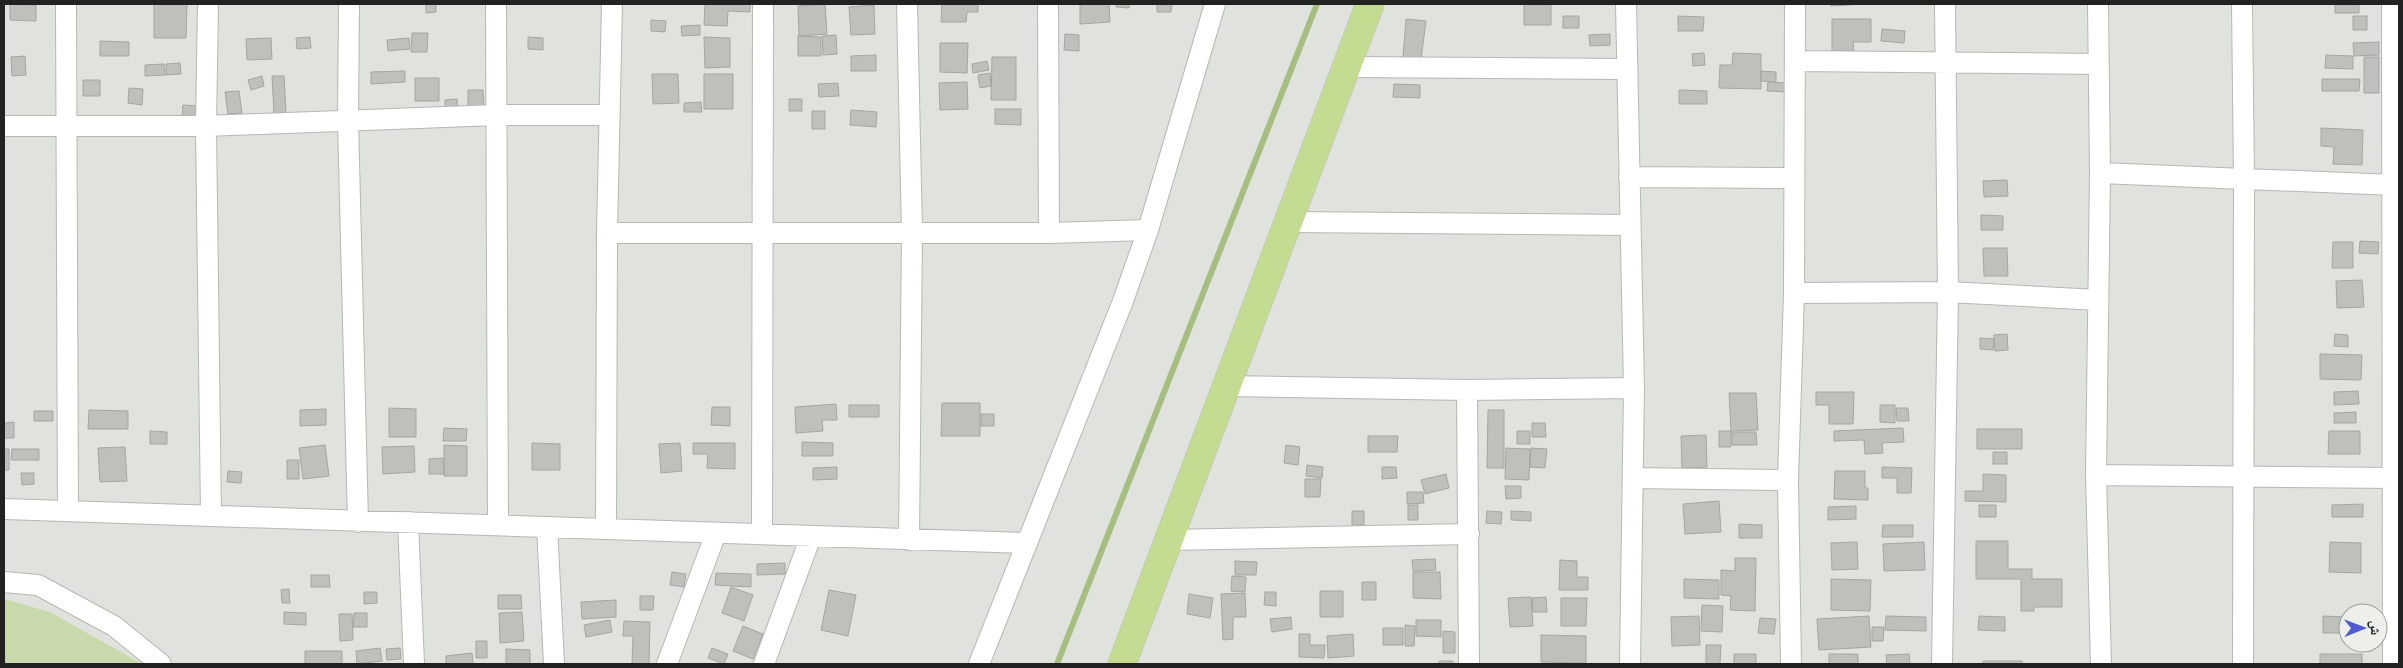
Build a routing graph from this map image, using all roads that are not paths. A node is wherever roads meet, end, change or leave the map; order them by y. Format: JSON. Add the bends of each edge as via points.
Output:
{"nodes":[{"id":1,"x":66,"y":4,"type":"edge"},
{"id":2,"x":208,"y":4,"type":"edge"},
{"id":3,"x":349,"y":4,"type":"edge"},
{"id":4,"x":496,"y":4,"type":"edge"},
{"id":5,"x":612,"y":4,"type":"edge"},
{"id":6,"x":764,"y":4,"type":"edge"},
{"id":7,"x":907,"y":4,"type":"edge"},
{"id":8,"x":1048,"y":4,"type":"edge"},
{"id":9,"x":1215,"y":4,"type":"edge"},
{"id":10,"x":1370,"y":4,"type":"edge"},
{"id":11,"x":1626,"y":4,"type":"edge"},
{"id":12,"x":1795,"y":4,"type":"edge"},
{"id":13,"x":1945,"y":4,"type":"edge"},
{"id":14,"x":2098,"y":4,"type":"edge"},
{"id":15,"x":2242,"y":4,"type":"edge"},
{"id":16,"x":2392,"y":4,"type":"edge"},
{"id":17,"x":1796,"y":61,"type":"junction"},
{"id":18,"x":1945,"y":62,"type":"junction"},
{"id":19,"x":2099,"y":64,"type":"junction"},
{"id":20,"x":2396,"y":65,"type":"edge"},
{"id":21,"x":1347,"y":67,"type":"junction"},
{"id":22,"x":1627,"y":69,"type":"junction"},
{"id":23,"x":498,"y":115,"type":"junction"},
{"id":24,"x":610,"y":116,"type":"junction"},
{"id":25,"x":348,"y":120,"type":"junction"},
{"id":26,"x":65,"y":125,"type":"junction"},
{"id":27,"x":4,"y":126,"type":"edge"},
{"id":28,"x":206,"y":126,"type":"junction"},
{"id":29,"x":2100,"y":173,"type":"junction"},
{"id":30,"x":1629,"y":177,"type":"junction"},
{"id":31,"x":1794,"y":178,"type":"junction"},
{"id":32,"x":2244,"y":179,"type":"junction"},
{"id":33,"x":2394,"y":185,"type":"junction"},
{"id":34,"x":1288,"y":222,"type":"junction"},
{"id":35,"x":1630,"y":226,"type":"junction"},
{"id":36,"x":1148,"y":230,"type":"junction"},
{"id":37,"x":608,"y":232,"type":"junction"},
{"id":38,"x":762,"y":232,"type":"junction"},
{"id":39,"x":912,"y":232,"type":"junction"},
{"id":40,"x":1049,"y":233,"type":"junction"},
{"id":41,"x":2396,"y":290,"type":"edge"},
{"id":42,"x":1948,"y":292,"type":"junction"},
{"id":43,"x":1794,"y":293,"type":"junction"},
{"id":44,"x":2098,"y":300,"type":"junction"},
{"id":45,"x":1226,"y":386,"type":"junction"},
{"id":46,"x":1634,"y":388,"type":"junction"},
{"id":47,"x":1467,"y":390,"type":"junction"},
{"id":48,"x":2096,"y":475,"type":"junction"},
{"id":49,"x":2242,"y":477,"type":"junction"},
{"id":50,"x":1633,"y":478,"type":"junction"},
{"id":51,"x":2394,"y":478,"type":"junction"},
{"id":52,"x":1788,"y":480,"type":"junction"},
{"id":53,"x":4,"y":509,"type":"edge"},
{"id":54,"x":68,"y":511,"type":"junction"},
{"id":55,"x":211,"y":516,"type":"junction"},
{"id":56,"x":358,"y":522,"type":"junction"},
{"id":57,"x":408,"y":522,"type":"junction"},
{"id":58,"x":498,"y":525,"type":"junction"},
{"id":59,"x":547,"y":527,"type":"junction"},
{"id":60,"x":606,"y":529,"type":"junction"},
{"id":61,"x":716,"y":533,"type":"junction"},
{"id":62,"x":762,"y":533,"type":"junction"},
{"id":63,"x":1469,"y":534,"type":"junction"},
{"id":64,"x":811,"y":536,"type":"junction"},
{"id":65,"x":909,"y":540,"type":"junction"},
{"id":66,"x":1169,"y":540,"type":"junction"},
{"id":67,"x":1027,"y":543,"type":"junction"},
{"id":68,"x":4,"y":582,"type":"edge"},
{"id":69,"x":161,"y":664,"type":"edge"},
{"id":70,"x":414,"y":664,"type":"edge"},
{"id":71,"x":554,"y":664,"type":"edge"},
{"id":72,"x":667,"y":664,"type":"edge"},
{"id":73,"x":764,"y":664,"type":"edge"},
{"id":74,"x":979,"y":664,"type":"edge"},
{"id":75,"x":1122,"y":664,"type":"edge"},
{"id":76,"x":1469,"y":664,"type":"edge"},
{"id":77,"x":1630,"y":664,"type":"edge"},
{"id":78,"x":1791,"y":664,"type":"edge"},
{"id":79,"x":1942,"y":664,"type":"edge"},
{"id":80,"x":2102,"y":664,"type":"edge"},
{"id":81,"x":2242,"y":664,"type":"edge"},
{"id":82,"x":2393,"y":664,"type":"edge"}],
"edges":[{"from":1,"to":26,"type":"street"},
{"from":2,"to":28,"type":"street"},
{"from":3,"to":25,"type":"street"},
{"from":4,"to":23,"type":"street"},
{"from":5,"to":24,"type":"street"},
{"from":6,"to":38,"type":"street"},
{"from":7,"to":39,"type":"street"},
{"from":8,"to":40,"type":"street"},
{"from":9,"to":36,"type":"street"},
{"from":10,"to":21,"type":"main road"},
{"from":11,"to":22,"type":"street"},
{"from":12,"to":17,"type":"street"},
{"from":13,"to":18,"type":"street"},
{"from":14,"to":19,"type":"street"},
{"from":15,"to":32,"type":"street"},
{"from":16,"to":20,"type":"street"},
{"from":17,"to":18,"type":"street"},
{"from":17,"to":31,"type":"street"},
{"from":18,"to":19,"type":"street"},
{"from":18,"to":42,"type":"street"},
{"from":19,"to":29,"type":"street"},
{"from":20,"to":33,"type":"street"},
{"from":21,"to":22,"type":"street"},
{"from":21,"to":34,"type":"main road"},
{"from":22,"to":30,"type":"street"},
{"from":23,"to":24,"type":"street"},
{"from":23,"to":25,"type":"street"},
{"from":23,"to":58,"type":"street"},
{"from":24,"to":37,"type":"street"},
{"from":25,"to":28,"type":"street"},
{"from":25,"to":56,"type":"street"},
{"from":26,"to":27,"type":"street"},
{"from":26,"to":28,"type":"street"},
{"from":26,"to":54,"type":"street"},
{"from":28,"to":55,"type":"street"},
{"from":29,"to":32,"type":"street"},
{"from":29,"to":44,"type":"street"},
{"from":30,"to":31,"type":"street"},
{"from":30,"to":35,"type":"street"},
{"from":31,"to":43,"type":"street"},
{"from":32,"to":33,"type":"street"},
{"from":32,"to":49,"type":"street"},
{"from":33,"to":41,"type":"street"},
{"from":34,"to":35,"type":"street"},
{"from":34,"to":45,"type":"main road"},
{"from":35,"to":46,"type":"street"},
{"from":36,"to":40,"type":"street"},
{"from":36,"to":67,"type":"street"},
{"from":37,"to":38,"type":"street"},
{"from":37,"to":60,"type":"street"},
{"from":38,"to":39,"type":"street"},
{"from":38,"to":62,"type":"street"},
{"from":39,"to":40,"type":"street"},
{"from":39,"to":65,"type":"street"},
{"from":41,"to":51,"type":"street"},
{"from":42,"to":43,"type":"street"},
{"from":42,"to":44,"type":"street"},
{"from":42,"to":79,"type":"street"},
{"from":43,"to":52,"type":"street"},
{"from":44,"to":48,"type":"street"},
{"from":45,"to":47,"type":"street"},
{"from":45,"to":66,"type":"main road"},
{"from":46,"to":47,"type":"street"},
{"from":46,"to":50,"type":"street"},
{"from":47,"to":63,"type":"street"},
{"from":48,"to":49,"type":"street"},
{"from":48,"to":80,"type":"street"},
{"from":49,"to":51,"type":"street"},
{"from":49,"to":81,"type":"street"},
{"from":50,"to":52,"type":"street"},
{"from":50,"to":77,"type":"street"},
{"from":51,"to":82,"type":"street"},
{"from":52,"to":78,"type":"street"},
{"from":53,"to":54,"type":"street"},
{"from":54,"to":55,"type":"street"},
{"from":55,"to":56,"type":"street"},
{"from":56,"to":57,"type":"street"},
{"from":57,"to":58,"type":"street"},
{"from":57,"to":70,"type":"street"},
{"from":58,"to":59,"type":"street"},
{"from":59,"to":60,"type":"street"},
{"from":59,"to":71,"type":"street"},
{"from":60,"to":61,"type":"street"},
{"from":61,"to":62,"type":"street"},
{"from":61,"to":72,"type":"street"},
{"from":62,"to":64,"type":"street"},
{"from":63,"to":66,"type":"street"},
{"from":63,"to":76,"type":"street"},
{"from":64,"to":65,"type":"street"},
{"from":64,"to":73,"type":"street"},
{"from":65,"to":67,"type":"street"},
{"from":66,"to":75,"type":"main road"},
{"from":67,"to":74,"type":"street"},
{"from":68,"to":69,"type":"street","via":[[38,585],[114,626]]}]}
